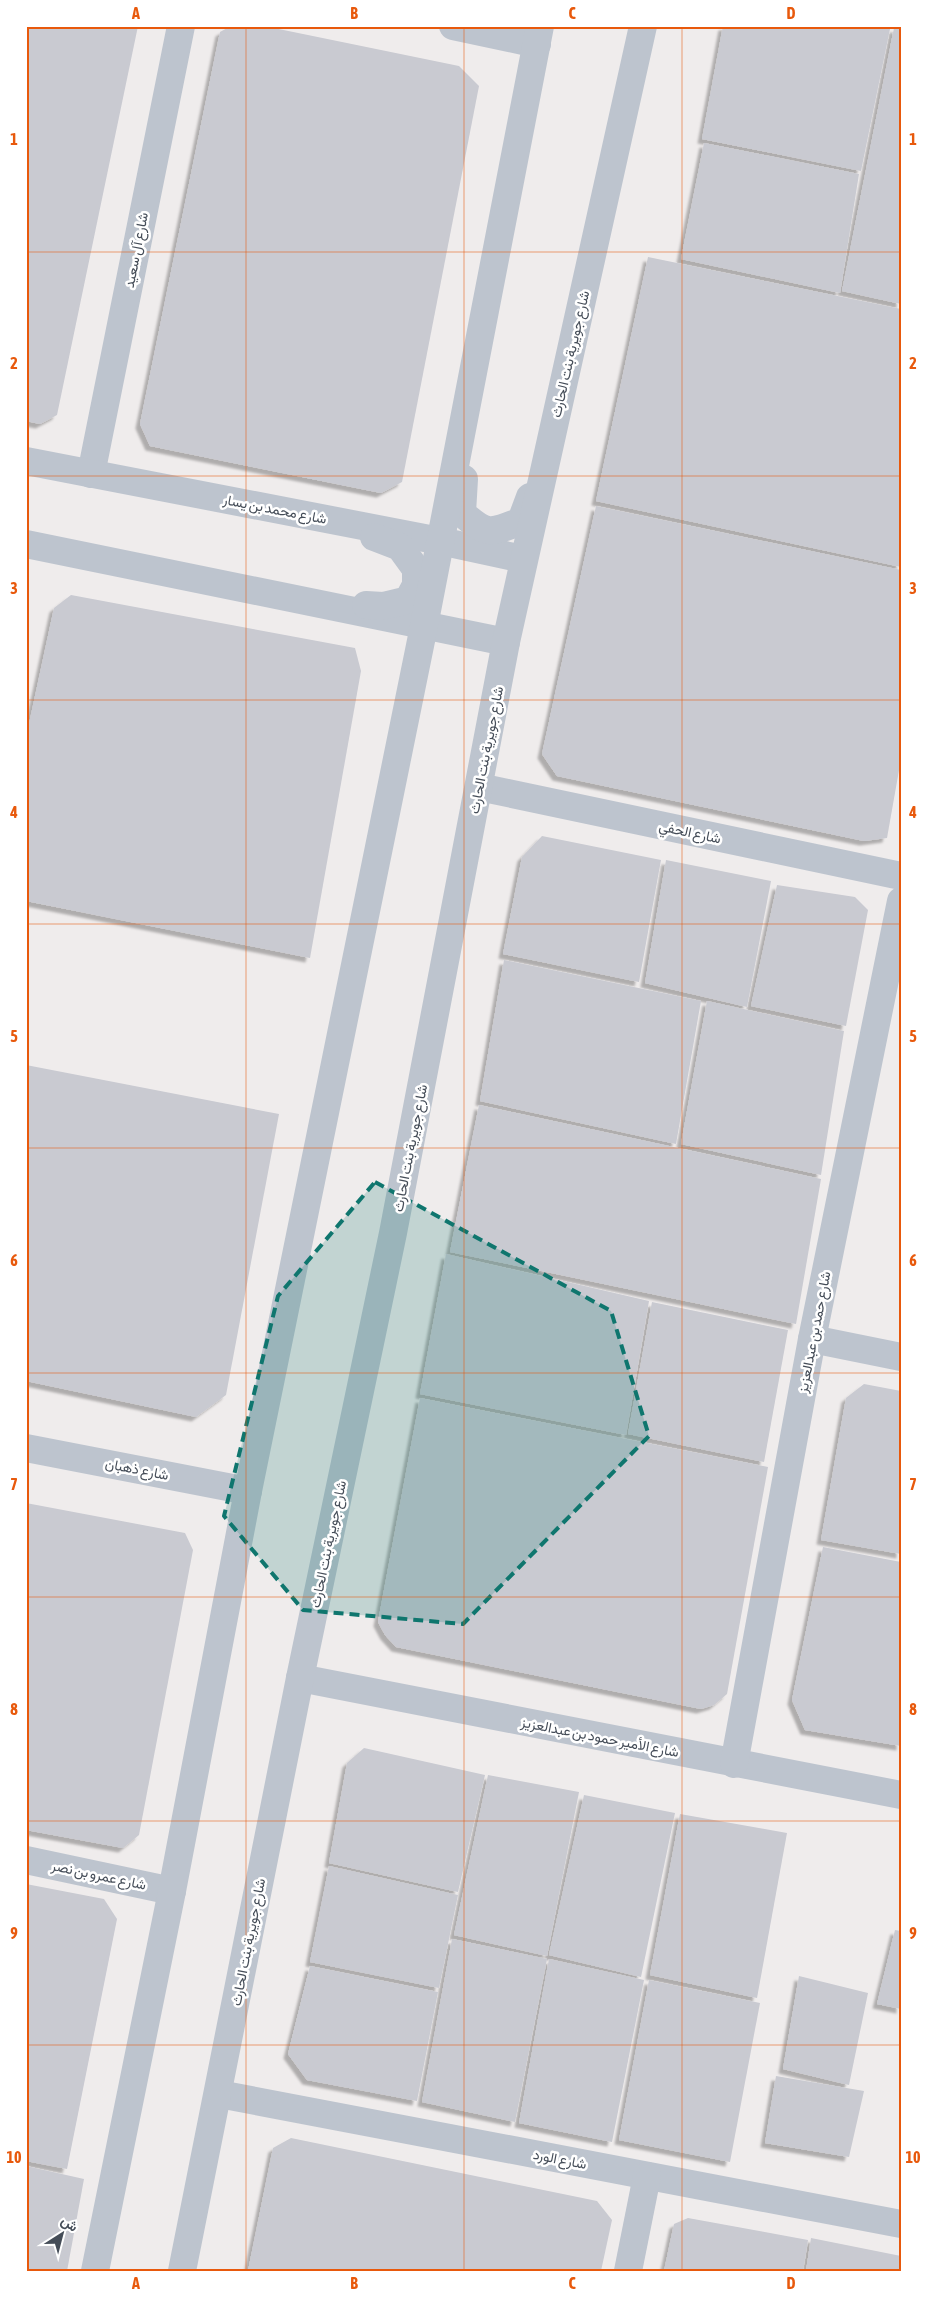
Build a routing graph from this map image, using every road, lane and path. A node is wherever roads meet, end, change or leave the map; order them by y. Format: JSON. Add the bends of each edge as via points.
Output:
{"nodes":[{"id":1,"x":181,"y":26,"type":"edge"},
{"id":2,"x":453,"y":26,"type":"edge"},
{"id":3,"x":643,"y":26,"type":"edge"},
{"id":4,"x":539,"y":35,"type":"edge"},
{"id":5,"x":470,"y":390,"type":"junction"},
{"id":6,"x":558,"y":405,"type":"junction"},
{"id":7,"x":26,"y":461,"type":"edge"},
{"id":8,"x":91,"y":474,"type":"junction"},
{"id":9,"x":333,"y":521,"type":"junction"},
{"id":10,"x":440,"y":541,"type":"junction"},
{"id":11,"x":26,"y":544,"type":"edge"},
{"id":12,"x":523,"y":559,"type":"junction"},
{"id":13,"x":317,"y":603,"type":"junction"},
{"id":14,"x":424,"y":626,"type":"junction"},
{"id":15,"x":506,"y":642,"type":"junction"},
{"id":16,"x":479,"y":787,"type":"junction"},
{"id":17,"x":901,"y":876,"type":"edge"},
{"id":18,"x":901,"y":901,"type":"edge"},
{"id":19,"x":812,"y":1339,"type":"junction"},
{"id":20,"x":901,"y":1357,"type":"edge"},
{"id":21,"x":26,"y":1448,"type":"edge"},
{"id":22,"x":248,"y":1491,"type":"junction"},
{"id":23,"x":300,"y":1678,"type":"junction"},
{"id":24,"x":734,"y":1764,"type":"junction"},
{"id":25,"x":901,"y":1795,"type":"edge"},
{"id":26,"x":26,"y":1860,"type":"edge"},
{"id":27,"x":172,"y":1891,"type":"junction"},
{"id":28,"x":219,"y":2094,"type":"junction"},
{"id":29,"x":647,"y":2176,"type":"junction"},
{"id":30,"x":901,"y":2224,"type":"edge"},
{"id":31,"x":95,"y":2271,"type":"edge"},
{"id":32,"x":182,"y":2271,"type":"edge"},
{"id":33,"x":628,"y":2271,"type":"edge"}],
"edges":[{"from":1,"to":8,"type":"street","name":"شارع آل سعيد"},
{"from":2,"to":4,"type":"street"},
{"from":3,"to":6,"type":"street","name":"شارع جويرية بنت الحارث"},
{"from":4,"to":5,"type":"street"},
{"from":5,"to":6,"type":"street","via":[[462,513],[477,527],[494,532],[521,521]]},
{"from":5,"to":10,"type":"street"},
{"from":6,"to":12,"type":"street","name":"شارع جويرية بنت الحارث"},
{"from":7,"to":8,"type":"street","name":"شارع محمد بن يسار"},
{"from":8,"to":9,"type":"street","name":"شارع محمد بن يسار"},
{"from":9,"to":10,"type":"street","name":"شارع محمد بن يسار"},
{"from":9,"to":13,"type":"street","via":[[400,547],[416,569],[416,585],[408,600],[383,606]]},
{"from":10,"to":12,"type":"street","name":"شارع محمد بن يسار"},
{"from":10,"to":14,"type":"street"},
{"from":11,"to":13,"type":"street"},
{"from":12,"to":15,"type":"street","name":"شارع جويرية بنت الحارث"},
{"from":13,"to":14,"type":"street"},
{"from":14,"to":15,"type":"street"},
{"from":14,"to":22,"type":"street"},
{"from":15,"to":16,"type":"street","name":"شارع جويرية بنت الحارث"},
{"from":16,"to":17,"type":"street","name":"شارع الحفي"},
{"from":16,"to":23,"type":"street","name":"شارع جويرية بنت الحارث","via":[[393,1233]]},
{"from":18,"to":19,"type":"street","name":"شارع حمد بن عبدالعزيز"},
{"from":19,"to":20,"type":"street"},
{"from":19,"to":24,"type":"street","name":"شارع حمد بن عبدالعزيز"},
{"from":21,"to":22,"type":"street","name":"شارع ذهبان"},
{"from":22,"to":27,"type":"street"},
{"from":23,"to":24,"type":"street","name":"شارع الأمير حمود بن عبدالعزيز"},
{"from":23,"to":28,"type":"street","name":"شارع جويرية بنت الحارث"},
{"from":24,"to":25,"type":"street","name":"شارع الأمير حمود بن عبدالعزيز"},
{"from":26,"to":27,"type":"street","name":"شارع عمرو بن نصر"},
{"from":27,"to":31,"type":"street"},
{"from":28,"to":29,"type":"street","name":"شارع الورد"},
{"from":28,"to":32,"type":"street","name":"شارع جويرية بنت الحارث"},
{"from":29,"to":30,"type":"street","name":"شارع الورد"},
{"from":29,"to":33,"type":"street"}]}
